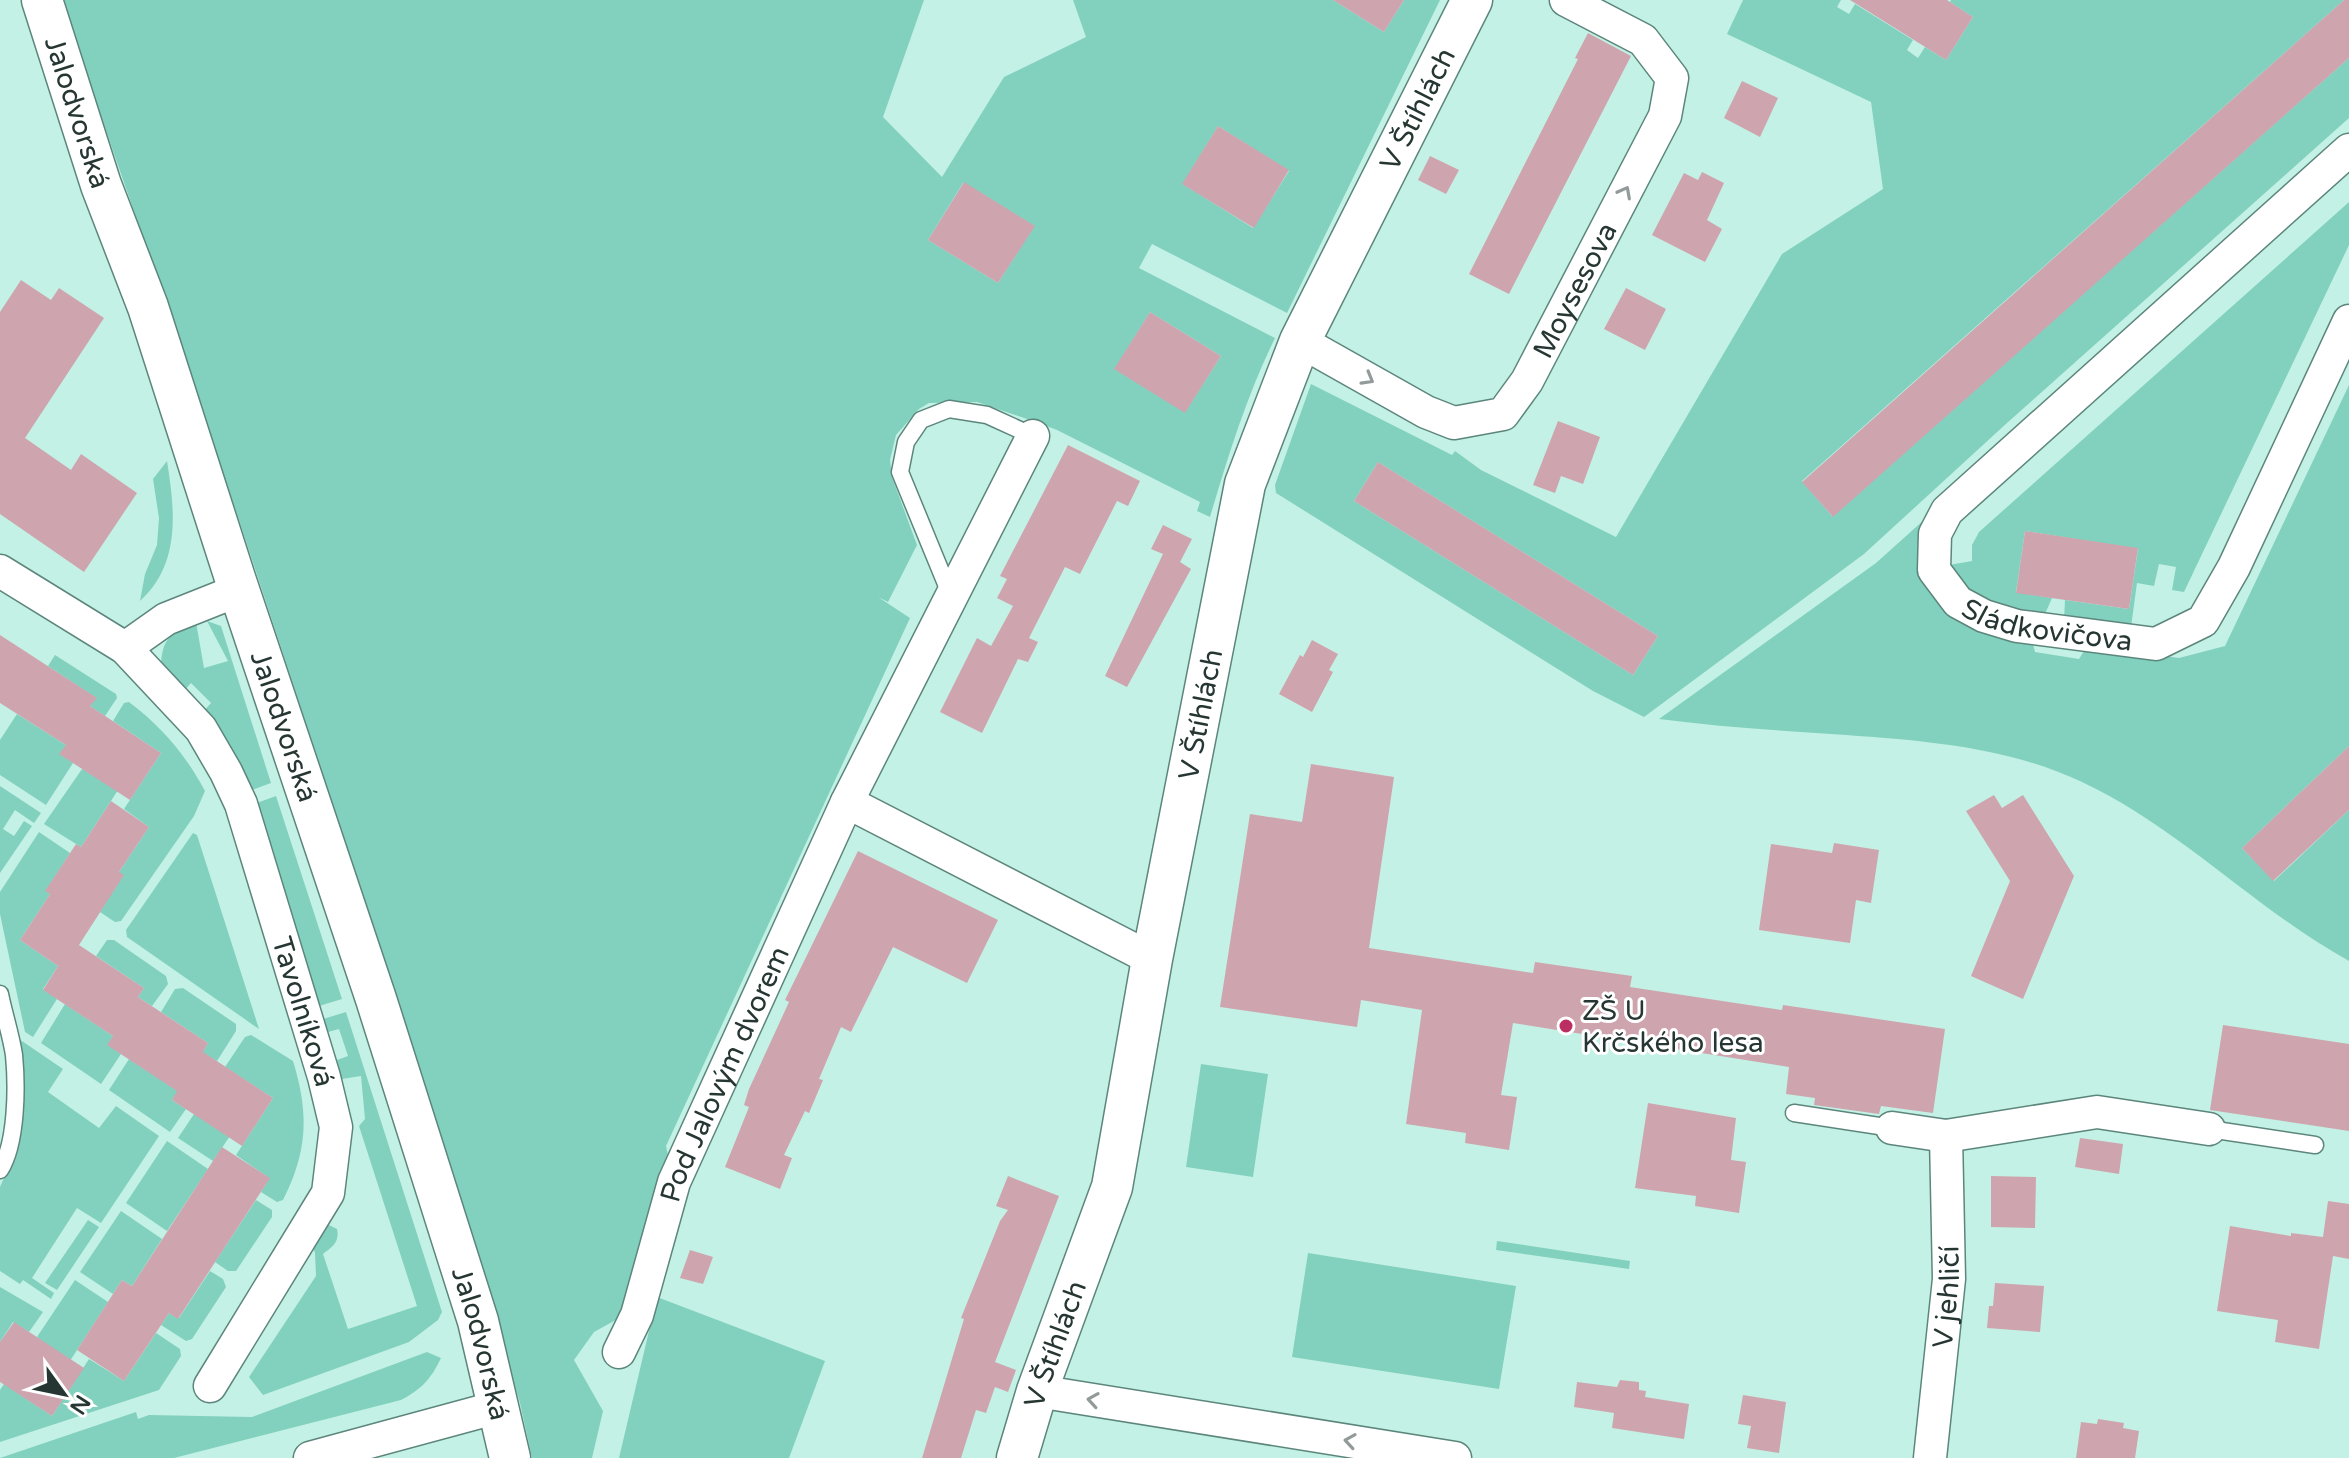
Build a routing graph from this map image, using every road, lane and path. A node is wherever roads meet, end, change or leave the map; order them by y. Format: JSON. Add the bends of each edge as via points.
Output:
{"nodes":[{"id":1,"x":42,"y":0,"type":"edge"},
{"id":2,"x":1472,"y":0,"type":"edge"},
{"id":3,"x":1566,"y":0,"type":"edge"},
{"id":4,"x":2349,"y":150,"type":"edge"},
{"id":5,"x":2349,"y":321,"type":"edge"},
{"id":6,"x":1300,"y":341,"type":"junction"},
{"id":7,"x":1033,"y":436,"type":"joint"},
{"id":8,"x":0,"y":571,"type":"edge"},
{"id":9,"x":239,"y":590,"type":"junction"},
{"id":10,"x":951,"y":597,"type":"junction"},
{"id":11,"x":125,"y":648,"type":"junction"},
{"id":12,"x":847,"y":802,"type":"junction"},
{"id":13,"x":1152,"y":959,"type":"junction"},
{"id":14,"x":0,"y":994,"type":"edge"},
{"id":15,"x":1794,"y":1113,"type":"dead end"},
{"id":16,"x":1892,"y":1128,"type":"joint"},
{"id":17,"x":2209,"y":1129,"type":"joint"},
{"id":18,"x":1946,"y":1136,"type":"junction"},
{"id":19,"x":2315,"y":1145,"type":"dead end"},
{"id":20,"x":0,"y":1170,"type":"edge"},
{"id":21,"x":619,"y":1352,"type":"dead end"},
{"id":22,"x":210,"y":1386,"type":"dead end"},
{"id":23,"x":1037,"y":1391,"type":"junction"},
{"id":24,"x":498,"y":1407,"type":"junction"},
{"id":25,"x":310,"y":1458,"type":"edge"},
{"id":26,"x":510,"y":1458,"type":"edge"},
{"id":27,"x":1017,"y":1458,"type":"edge"},
{"id":28,"x":1455,"y":1458,"type":"edge"},
{"id":29,"x":1930,"y":1458,"type":"edge"}],
"edges":[{"from":1,"to":9,"type":"street","name":"Jalodvorská"},
{"from":2,"to":6,"type":"street","name":"V Štíhlách"},
{"from":6,"to":3,"type":"street","name":"Moysesova","one_way":true,"via":[[1454,423],[1503,414],[1527,381],[1665,116],[1672,78],[1643,40]]},
{"from":4,"to":5,"type":"street","name":"Sládkovičova","via":[[1947,511],[1935,534],[1934,570],[1958,602],[2017,626],[2156,644],[2203,621],[2234,567]]},
{"from":6,"to":13,"type":"street","name":"V Štíhlách","via":[[1245,484]]},
{"from":7,"to":10,"type":"street","name":"Pod Jalovým dvorem"},
{"from":7,"to":10,"type":"lane","via":[[987,415],[949,409],[921,420],[906,442],[900,472]]},
{"from":8,"to":11,"type":"street","name":"Tavolníková"},
{"from":9,"to":11,"type":"street","via":[[166,619]]},
{"from":9,"to":24,"type":"street","name":"Jalodvorská","via":[[474,1307]]},
{"from":10,"to":12,"type":"street","name":"Pod Jalovým dvorem"},
{"from":11,"to":22,"type":"street","name":"Tavolníková","via":[[201,729],[241,804],[336,1127],[328,1193]]},
{"from":12,"to":13,"type":"street"},
{"from":12,"to":21,"type":"street","name":"Pod Jalovým dvorem","via":[[674,1182],[637,1315]]},
{"from":13,"to":23,"type":"street","name":"V Štíhlách","via":[[1112,1187]]},
{"from":14,"to":20,"type":"lane","via":[[14,1054],[14,1122]]},
{"from":15,"to":16,"type":"lane"},
{"from":16,"to":18,"type":"street"},
{"from":17,"to":18,"type":"street","via":[[2097,1112]]},
{"from":17,"to":19,"type":"lane"},
{"from":18,"to":29,"type":"street","name":"V jehličí","via":[[1949,1279]]},
{"from":23,"to":27,"type":"street","name":"V Štíhlách"},
{"from":28,"to":23,"type":"street","one_way":true},
{"from":24,"to":25,"type":"street"},
{"from":24,"to":26,"type":"street","name":"Jalodvorská"}]}
